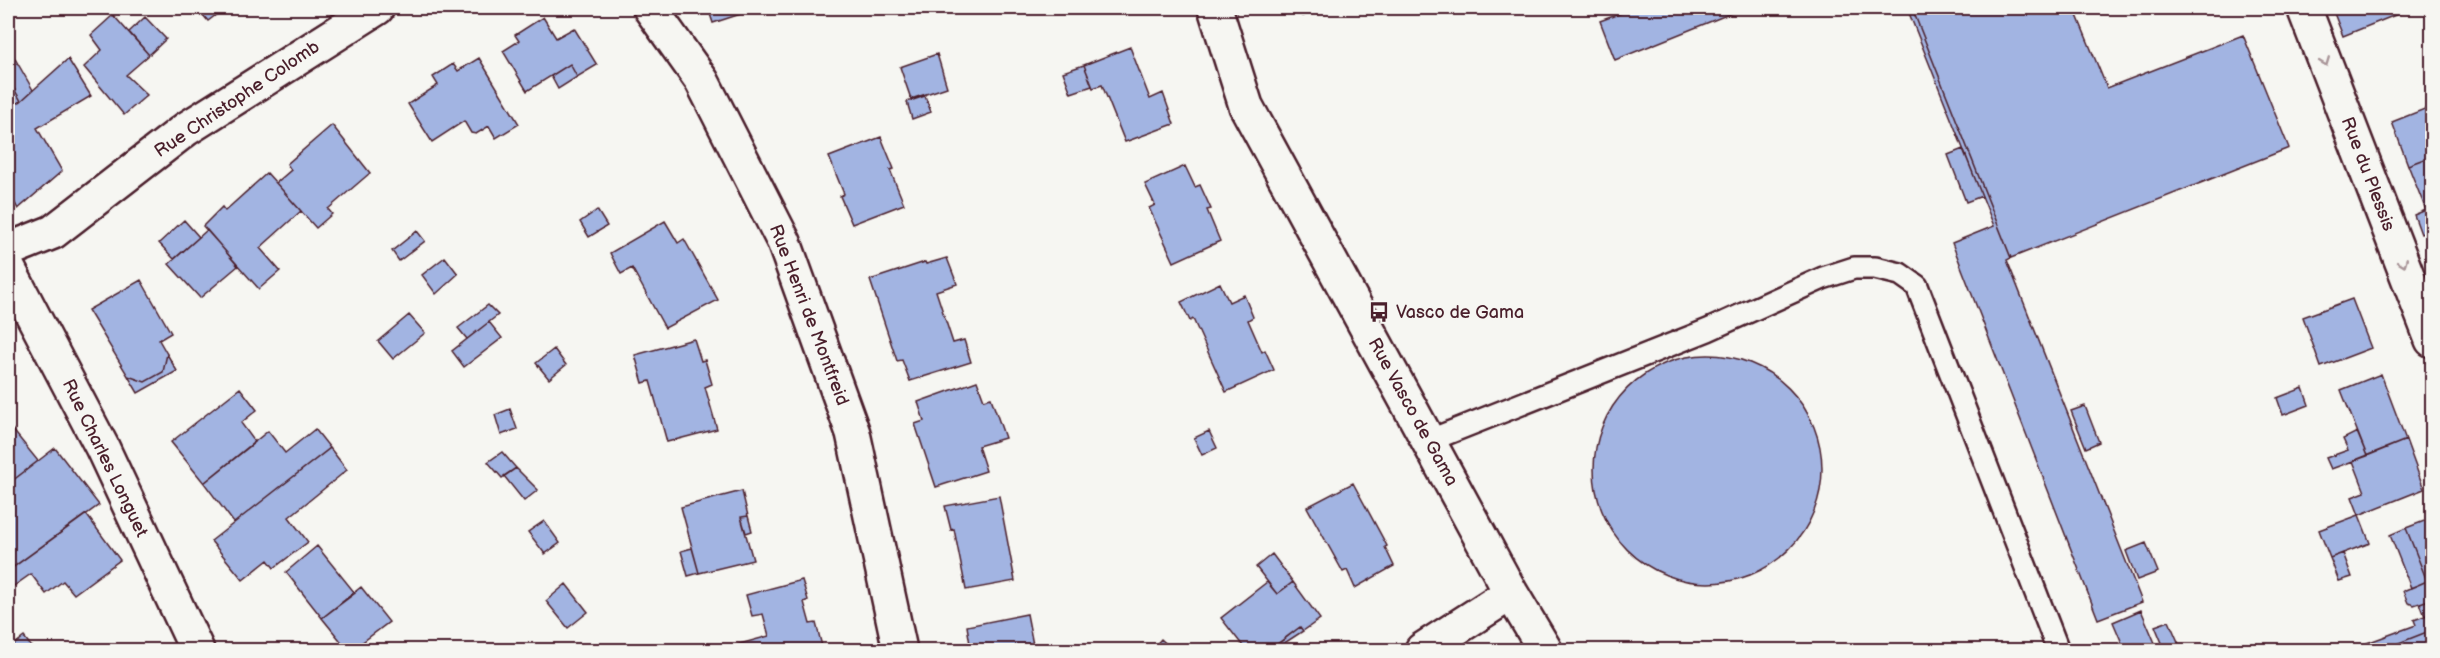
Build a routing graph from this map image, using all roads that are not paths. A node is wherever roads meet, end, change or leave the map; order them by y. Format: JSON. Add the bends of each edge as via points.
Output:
{"nodes":[{"id":1,"x":377,"y":8,"type":"edge"},
{"id":2,"x":650,"y":8,"type":"edge"},
{"id":3,"x":1215,"y":8,"type":"edge"},
{"id":4,"x":2304,"y":8,"type":"edge"},
{"id":5,"x":8,"y":250,"type":"edge"},
{"id":6,"x":8,"y":268,"type":"edge"},
{"id":7,"x":2433,"y":340,"type":"edge"},
{"id":8,"x":1428,"y":441,"type":"junction"},
{"id":9,"x":1511,"y":593,"type":"junction"},
{"id":10,"x":197,"y":651,"type":"edge"},
{"id":11,"x":900,"y":651,"type":"edge"},
{"id":12,"x":1422,"y":651,"type":"edge"},
{"id":13,"x":1545,"y":651,"type":"edge"},
{"id":14,"x":2058,"y":651,"type":"edge"}],
"edges":[{"from":1,"to":5,"type":"street","name":"Rue Christophe Colomb","via":[[186,129],[53,232]]},
{"from":2,"to":11,"type":"street","name":"Rue Henri de Montfreid","via":[[702,81],[784,242],[853,433]]},
{"from":3,"to":8,"type":"street","name":"Rue Vasco de Gama","via":[[1246,106]]},
{"from":4,"to":7,"type":"street","name":"Rue du Plessis","one_way":true},
{"from":6,"to":10,"type":"street","name":"Rue Charles Longuet","via":[[102,447]]},
{"from":8,"to":9,"type":"street","name":"Rue Vasco de Gama"},
{"from":8,"to":14,"type":"lane","via":[[1707,330],[1822,278],[1854,268],[1900,274],[1917,286]]},
{"from":9,"to":12,"type":"street"},
{"from":9,"to":13,"type":"street","name":"Rue Vasco de Gama"}]}
